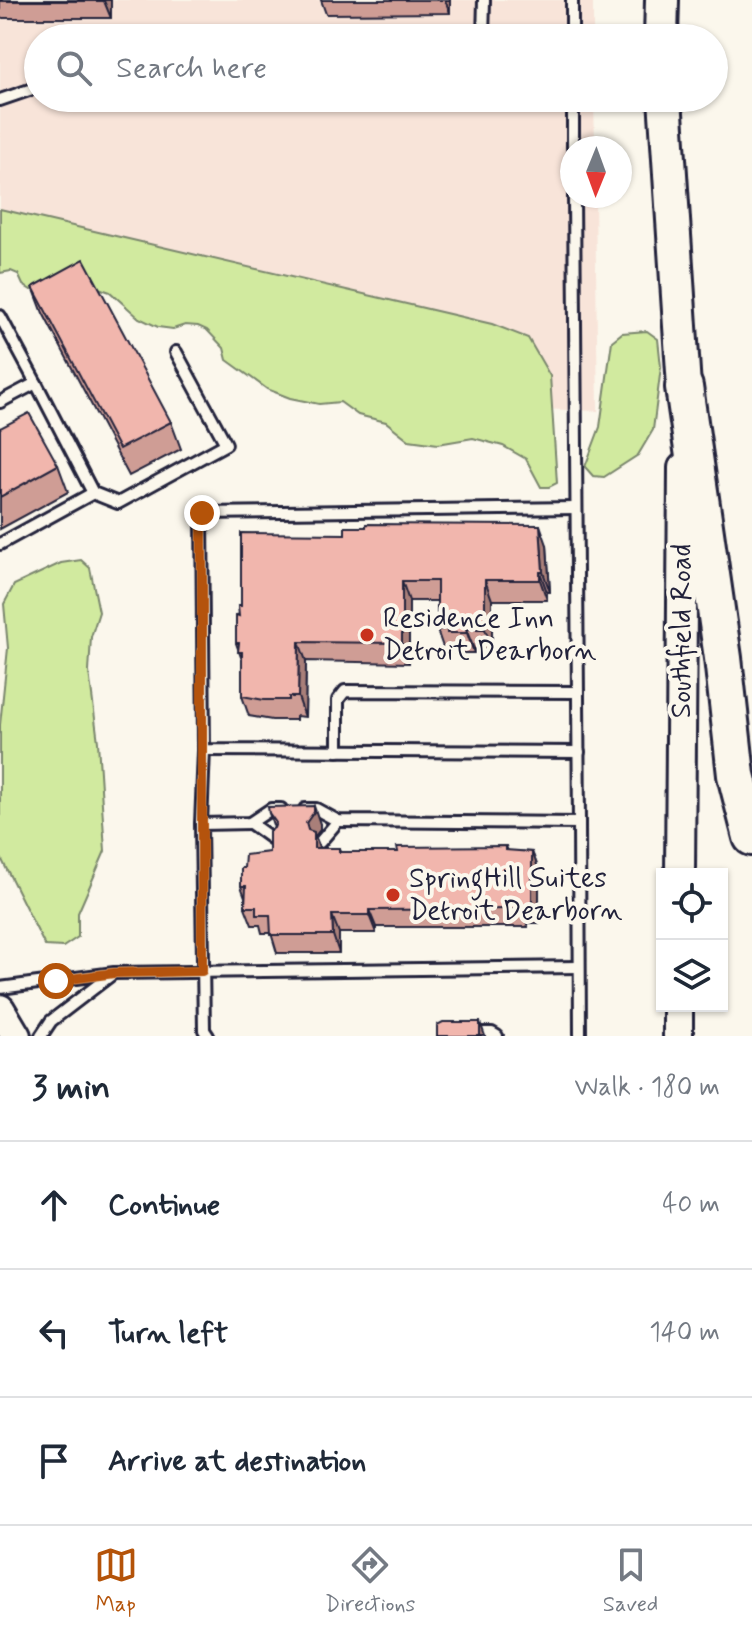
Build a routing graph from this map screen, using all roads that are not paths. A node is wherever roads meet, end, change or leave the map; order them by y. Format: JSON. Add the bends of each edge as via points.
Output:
{"nodes":[{"id":1,"x":484,"y":0,"type":"edge"},
{"id":2,"x":572,"y":0,"type":"edge"},
{"id":3,"x":660,"y":0,"type":"edge"},
{"id":4,"x":483,"y":24,"type":"edge"},
{"id":5,"x":572,"y":24,"type":"edge"},
{"id":6,"x":661,"y":24,"type":"edge"},
{"id":7,"x":24,"y":92,"type":"edge"},
{"id":8,"x":0,"y":100,"type":"edge"},
{"id":9,"x":573,"y":112,"type":"edge"},
{"id":10,"x":666,"y":112,"type":"edge"},
{"id":11,"x":573,"y":136,"type":"edge"},
{"id":12,"x":574,"y":208,"type":"edge"},
{"id":13,"x":0,"y":316,"type":"edge"},
{"id":14,"x":176,"y":352,"type":"dead end"},
{"id":15,"x":36,"y":383,"type":"junction"},
{"id":16,"x":684,"y":387,"type":"junction"},
{"id":17,"x":0,"y":402,"type":"edge"},
{"id":18,"x":93,"y":493,"type":"junction"},
{"id":19,"x":576,"y":508,"type":"junction"},
{"id":20,"x":0,"y":544,"type":"edge"},
{"id":21,"x":578,"y":692,"type":"junction"},
{"id":22,"x":204,"y":750,"type":"junction"},
{"id":23,"x":338,"y":751,"type":"junction"},
{"id":24,"x":579,"y":752,"type":"junction"},
{"id":25,"x":338,"y":821,"type":"junction"},
{"id":26,"x":250,"y":823,"type":"junction"},
{"id":27,"x":579,"y":823,"type":"junction"},
{"id":28,"x":201,"y":824,"type":"junction"},
{"id":29,"x":752,"y":837,"type":"edge"},
{"id":30,"x":275,"y":841,"type":"edge"},
{"id":31,"x":320,"y":842,"type":"dead end"},
{"id":32,"x":680,"y":868,"type":"edge"},
{"id":33,"x":578,"y":967,"type":"junction"},
{"id":34,"x":202,"y":971,"type":"junction"},
{"id":35,"x":114,"y":973,"type":"junction"},
{"id":36,"x":0,"y":988,"type":"edge"},
{"id":37,"x":0,"y":1009,"type":"edge"},
{"id":38,"x":678,"y":1012,"type":"edge"},
{"id":39,"x":462,"y":1033,"type":"edge"},
{"id":40,"x":16,"y":1036,"type":"edge"},
{"id":41,"x":41,"y":1036,"type":"edge"},
{"id":42,"x":208,"y":1036,"type":"edge"},
{"id":43,"x":497,"y":1036,"type":"edge"},
{"id":44,"x":580,"y":1036,"type":"edge"},
{"id":45,"x":678,"y":1036,"type":"edge"}],
"edges":[{"from":1,"to":4,"type":"lane"},
{"from":2,"to":5,"type":"lane"},
{"from":3,"to":6,"type":"main road"},
{"from":7,"to":8,"type":"lane"},
{"from":9,"to":11,"type":"lane"},
{"from":10,"to":16,"type":"main road"},
{"from":12,"to":19,"type":"lane"},
{"from":13,"to":15,"type":"lane"},
{"from":14,"to":18,"type":"lane","via":[[226,444],[118,503]]},
{"from":15,"to":17,"type":"lane"},
{"from":15,"to":18,"type":"lane"},
{"from":16,"to":29,"type":"highway","via":[[736,775]]},
{"from":16,"to":32,"type":"main road","name":"Southfield Road"},
{"from":18,"to":20,"type":"lane"},
{"from":19,"to":21,"type":"lane"},
{"from":19,"to":22,"type":"lane","via":[[202,513]]},
{"from":21,"to":23,"type":"lane","via":[[345,691],[338,700]]},
{"from":21,"to":24,"type":"lane"},
{"from":22,"to":23,"type":"lane"},
{"from":22,"to":28,"type":"lane"},
{"from":23,"to":24,"type":"lane"},
{"from":24,"to":27,"type":"lane"},
{"from":25,"to":26,"type":"lane","via":[[316,809],[271,809]]},
{"from":25,"to":27,"type":"lane"},
{"from":25,"to":31,"type":"lane"},
{"from":26,"to":28,"type":"lane"},
{"from":26,"to":30,"type":"lane"},
{"from":27,"to":33,"type":"lane"},
{"from":28,"to":34,"type":"lane"},
{"from":33,"to":34,"type":"lane"},
{"from":33,"to":44,"type":"lane"},
{"from":34,"to":35,"type":"lane"},
{"from":34,"to":42,"type":"lane"},
{"from":35,"to":36,"type":"lane"},
{"from":35,"to":41,"type":"lane","via":[[51,1021]]},
{"from":37,"to":40,"type":"main road"},
{"from":38,"to":45,"type":"main road"},
{"from":39,"to":43,"type":"lane"}]}
